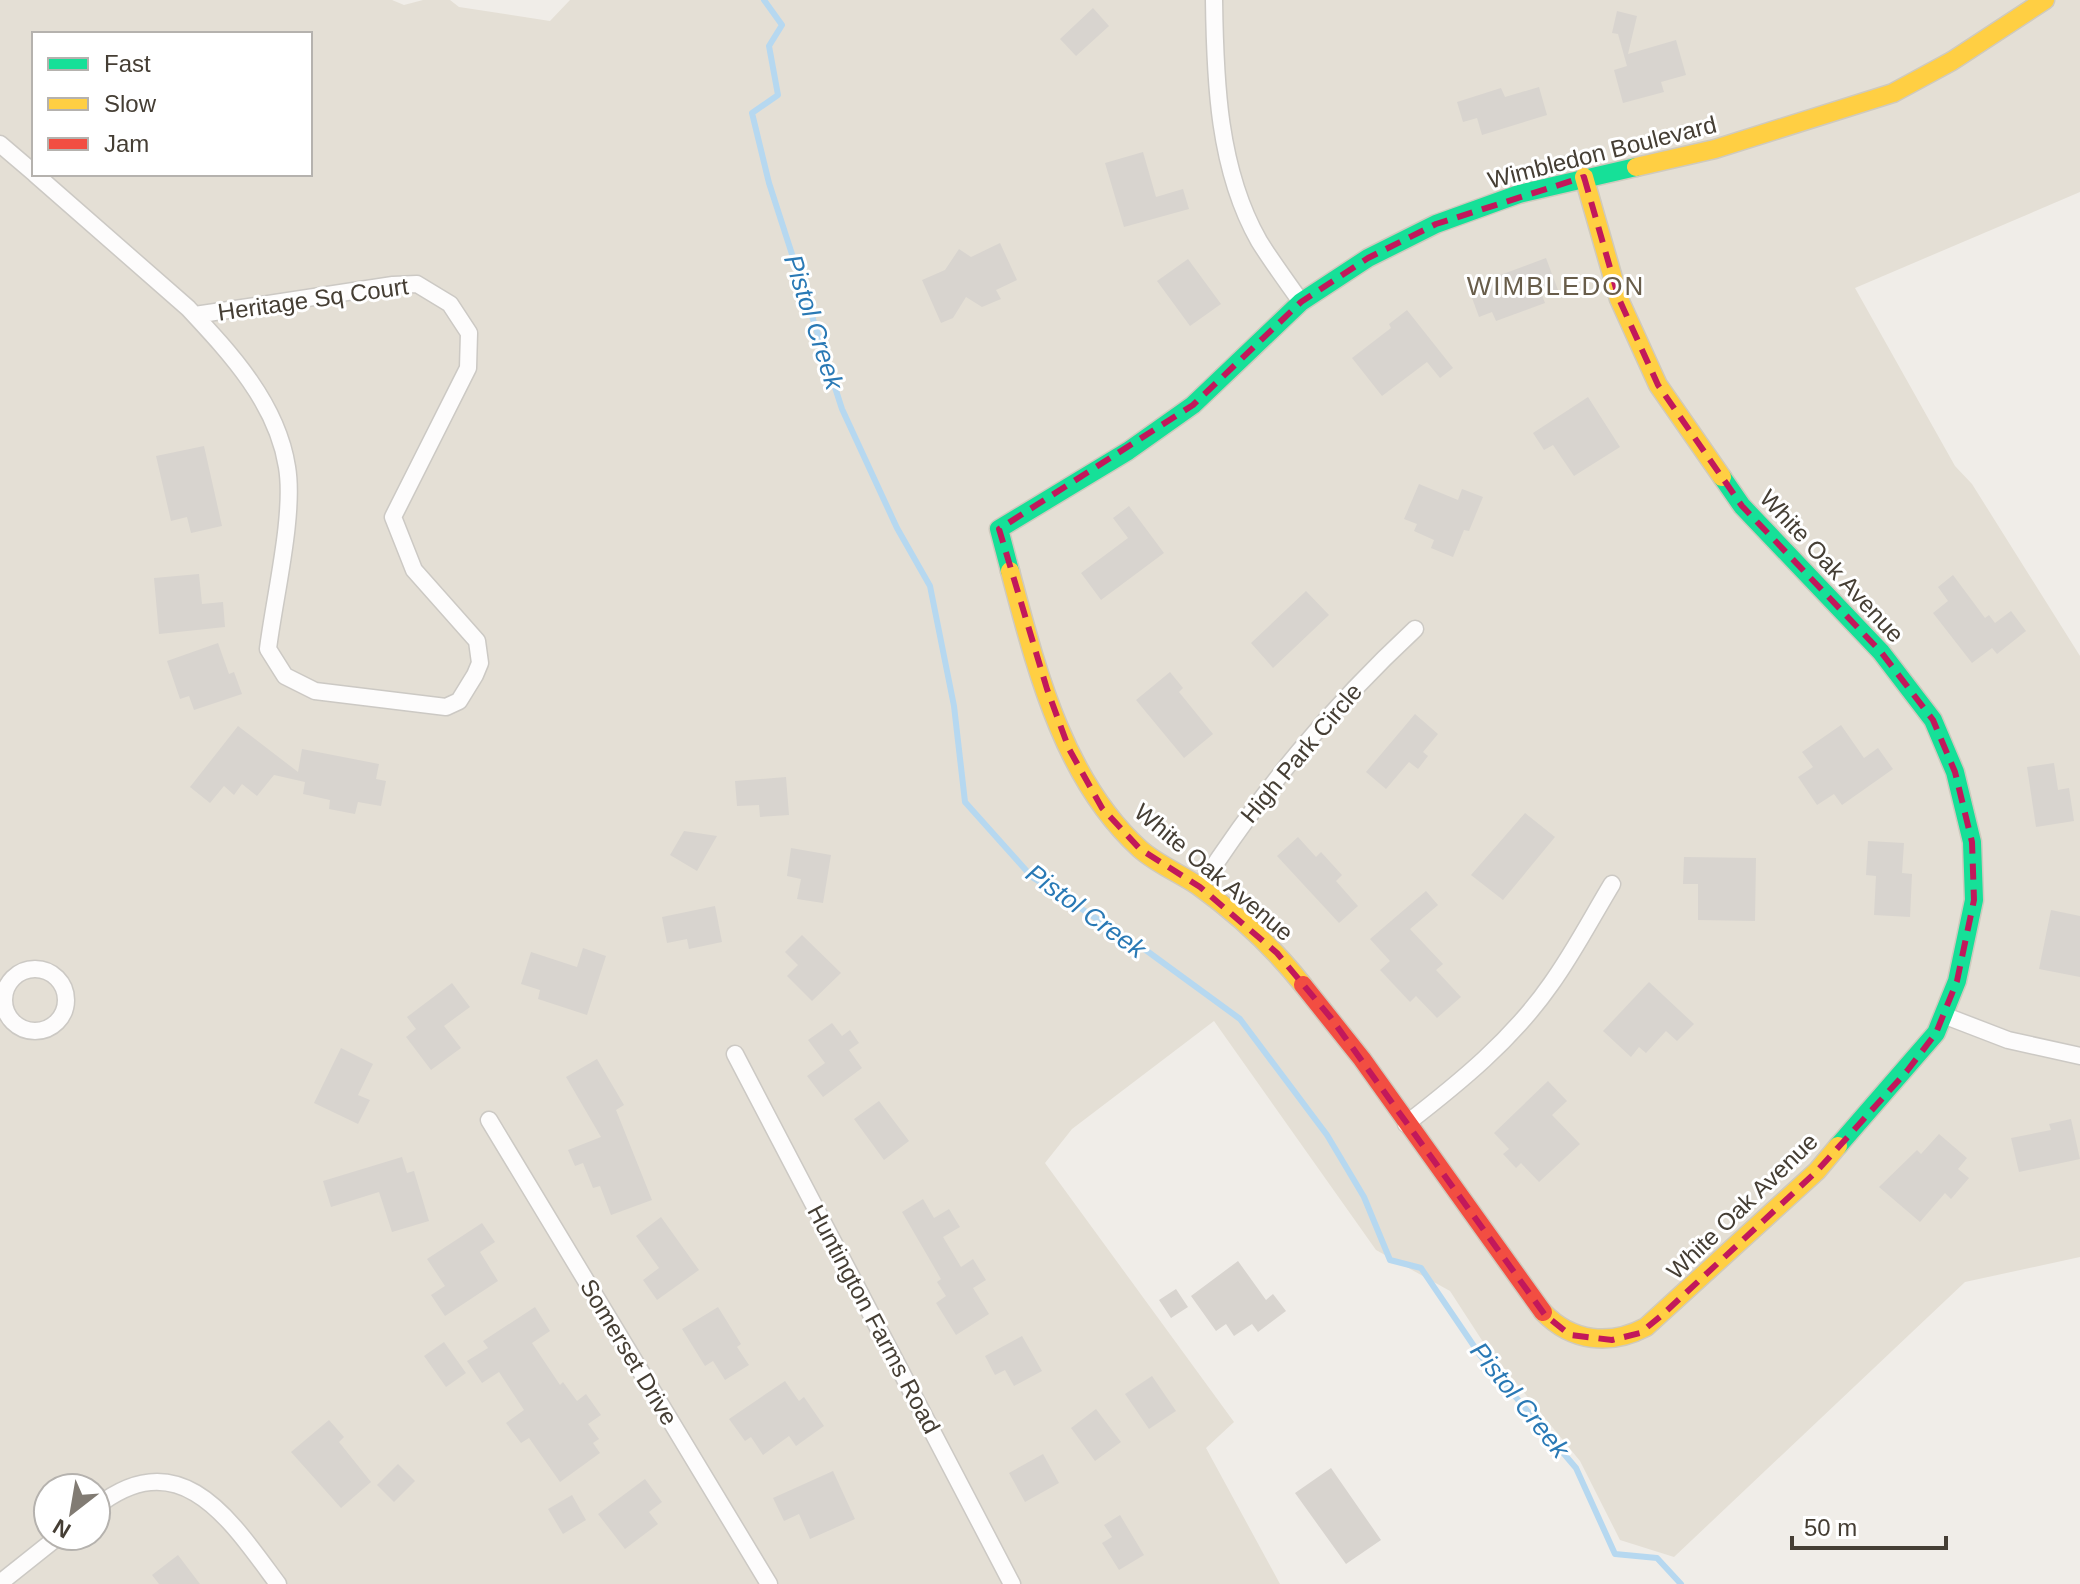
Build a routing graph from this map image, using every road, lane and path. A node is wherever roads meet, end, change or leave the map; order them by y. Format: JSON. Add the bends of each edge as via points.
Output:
{"nodes":[{"id":1,"x":1214,"y":0,"type":"edge"},
{"id":2,"x":2045,"y":0,"type":"edge"},
{"id":3,"x":0,"y":144,"type":"edge"},
{"id":4,"x":32,"y":171,"type":"edge"},
{"id":5,"x":37,"y":176,"type":"edge"},
{"id":6,"x":1584,"y":177,"type":"junction"},
{"id":7,"x":1301,"y":302,"type":"junction"},
{"id":8,"x":195,"y":315,"type":"junction"},
{"id":9,"x":999,"y":529,"type":"joint"},
{"id":10,"x":1415,"y":629,"type":"dead end"},
{"id":11,"x":1612,"y":884,"type":"dead end"},
{"id":12,"x":1200,"y":887,"type":"junction"},
{"id":13,"x":1943,"y":1015,"type":"junction"},
{"id":14,"x":735,"y":1054,"type":"dead end"},
{"id":15,"x":2080,"y":1056,"type":"edge"},
{"id":16,"x":489,"y":1120,"type":"dead end"},
{"id":17,"x":1406,"y":1124,"type":"junction"},
{"id":18,"x":112,"y":1495,"type":"edge"},
{"id":19,"x":39,"y":1552,"type":"edge"},
{"id":20,"x":0,"y":1583,"type":"edge"},
{"id":21,"x":278,"y":1584,"type":"edge"},
{"id":22,"x":769,"y":1584,"type":"edge"},
{"id":23,"x":1012,"y":1584,"type":"edge"}],
"edges":[{"from":1,"to":7,"type":"street","via":[[1215,70],[1229,164],[1258,239]]},
{"from":2,"to":6,"type":"street","name":"Wimbledon Boulevard","via":[[1893,93],[1715,149]]},
{"from":3,"to":4,"type":"street","name":"Heritage Sq Court"},
{"from":5,"to":8,"type":"street","name":"Heritage Sq Court"},
{"from":6,"to":7,"type":"street","name":"Wimbledon Boulevard","via":[[1436,224],[1368,258]]},
{"from":6,"to":13,"type":"street","name":"White Oak Avenue","via":[[1619,299],[1658,385],[1742,506],[1881,652],[1933,720],[1955,772],[1972,842],[1974,885],[1957,981]]},
{"from":7,"to":9,"type":"street","name":"Wimbledon Boulevard","via":[[1193,405]]},
{"from":8,"to":8,"type":"street","name":"Heritage Sq Court","via":[[229,351],[273,419],[288,468],[285,538],[268,649],[285,676],[315,691],[446,707],[459,701],[480,663],[477,641],[414,570],[393,517],[468,368],[465,322],[450,304],[417,284]]},
{"from":9,"to":12,"type":"street","name":"White Oak Avenue","via":[[1069,749],[1102,808],[1140,849]]},
{"from":10,"to":12,"type":"street","name":"High Park Circle","via":[[1350,690],[1247,815]]},
{"from":11,"to":17,"type":"street","via":[[1552,983],[1519,1024],[1468,1076]]},
{"from":12,"to":17,"type":"street","name":"White Oak Avenue","via":[[1277,953]]},
{"from":13,"to":15,"type":"street","via":[[2008,1040]]},
{"from":13,"to":17,"type":"street","name":"White Oak Avenue","via":[[1907,1071],[1817,1171],[1640,1333],[1612,1340],[1570,1335],[1545,1315]]},
{"from":14,"to":23,"type":"street","name":"Huntington Farms Road"},
{"from":16,"to":22,"type":"street","name":"Somerset Drive"},
{"from":18,"to":21,"type":"street","via":[[143,1482],[173,1483],[203,1495],[230,1519]]},
{"from":19,"to":20,"type":"street"}]}
